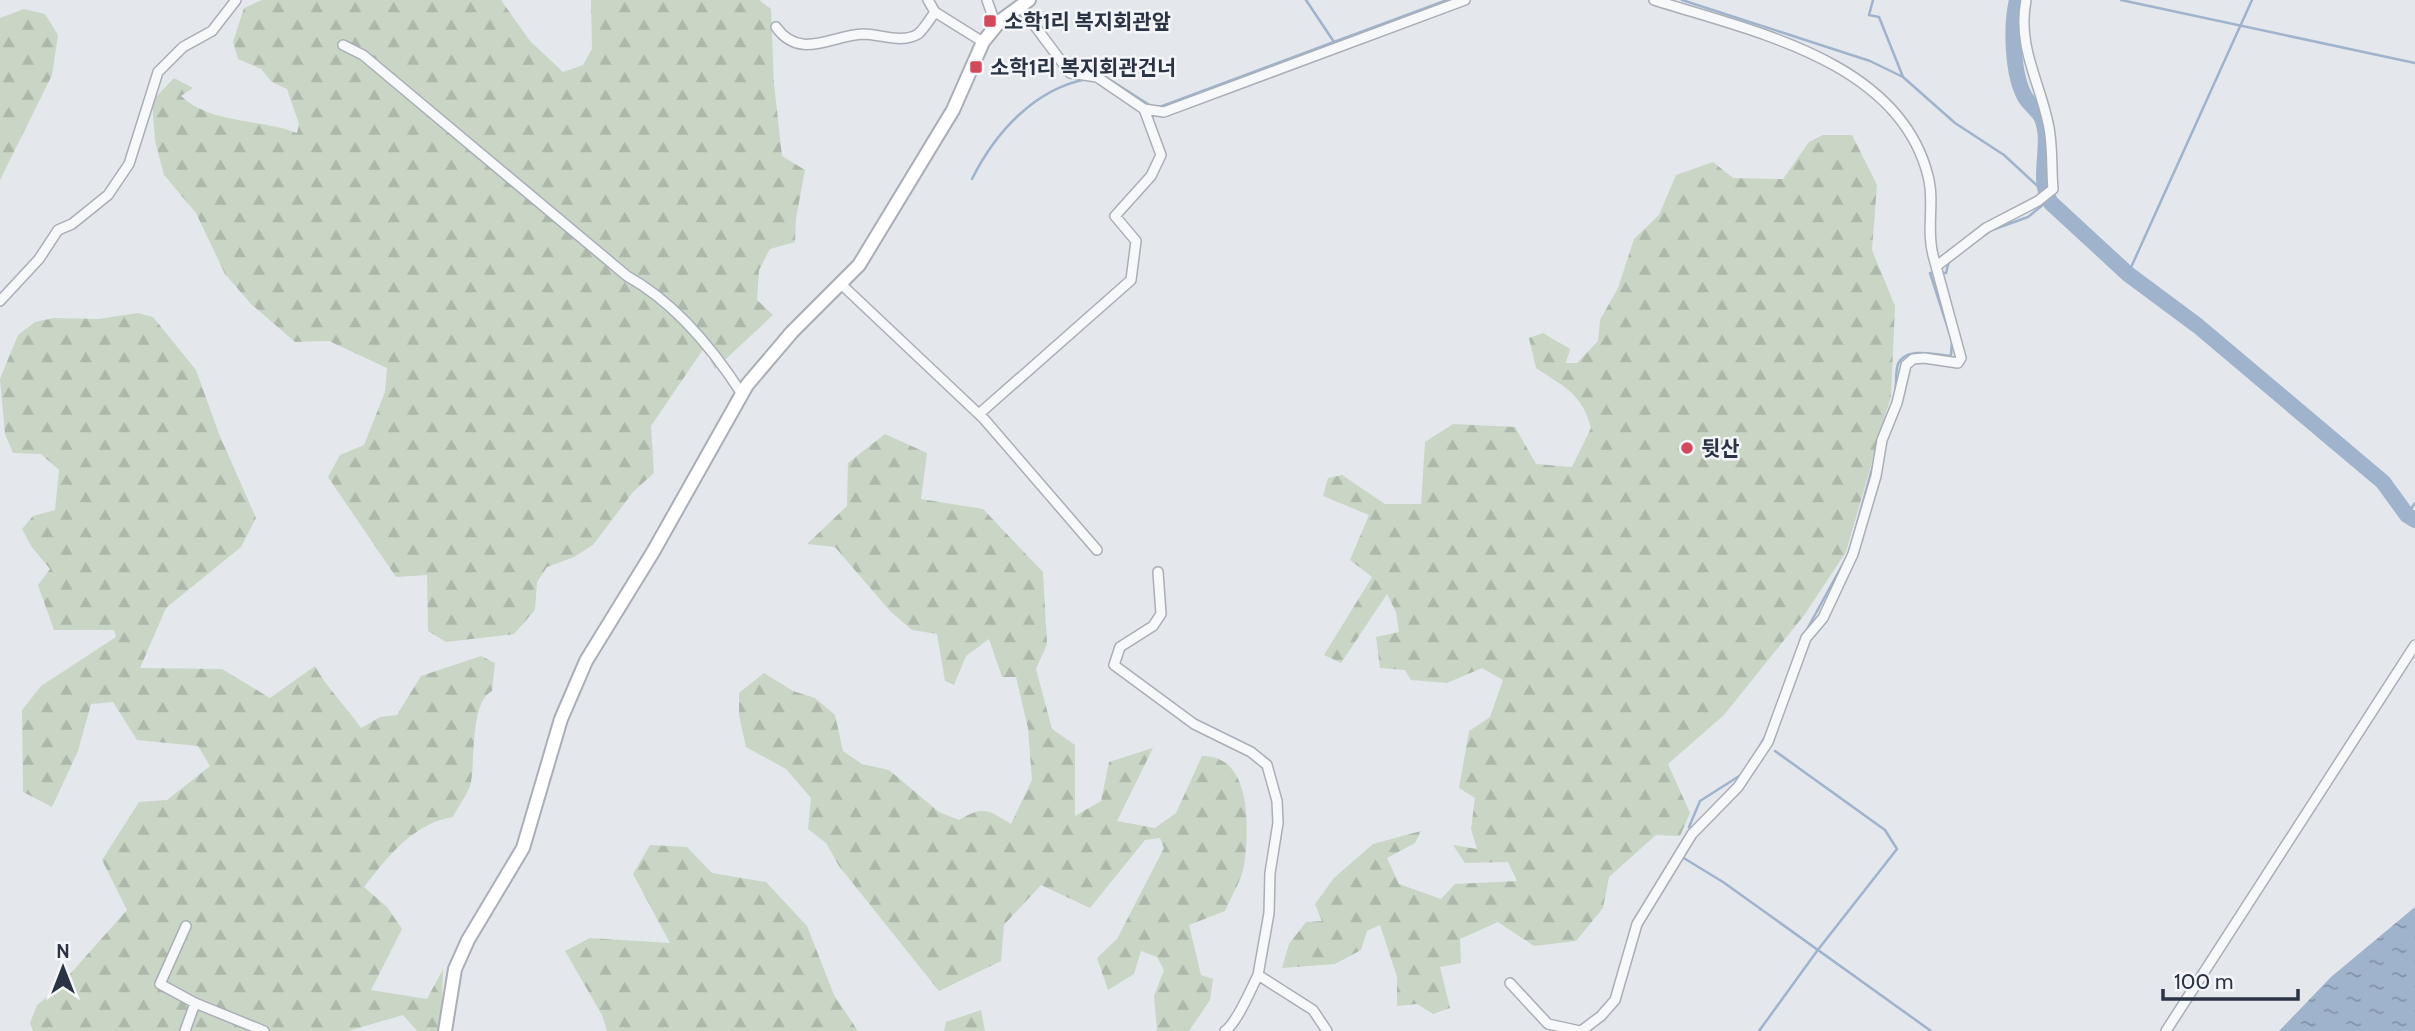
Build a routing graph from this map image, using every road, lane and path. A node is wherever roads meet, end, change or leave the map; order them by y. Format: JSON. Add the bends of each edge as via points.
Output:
{"nodes":[{"id":1,"x":236,"y":0,"type":"edge"},
{"id":2,"x":928,"y":0,"type":"edge"},
{"id":3,"x":988,"y":0,"type":"edge"},
{"id":4,"x":1465,"y":0,"type":"edge"},
{"id":5,"x":1654,"y":0,"type":"edge"},
{"id":6,"x":2026,"y":0,"type":"edge"},
{"id":7,"x":1025,"y":3,"type":"edge"},
{"id":8,"x":935,"y":12,"type":"junction"},
{"id":9,"x":776,"y":27,"type":"dead end"},
{"id":10,"x":992,"y":30,"type":"junction"},
{"id":11,"x":983,"y":42,"type":"junction"},
{"id":12,"x":343,"y":45,"type":"dead end"},
{"id":13,"x":1144,"y":109,"type":"junction"},
{"id":14,"x":1938,"y":265,"type":"junction"},
{"id":15,"x":841,"y":284,"type":"junction"},
{"id":16,"x":0,"y":301,"type":"edge"},
{"id":17,"x":742,"y":394,"type":"junction"},
{"id":18,"x":979,"y":414,"type":"junction"},
{"id":19,"x":1097,"y":550,"type":"dead end"},
{"id":20,"x":1158,"y":572,"type":"dead end"},
{"id":21,"x":2415,"y":645,"type":"edge"},
{"id":22,"x":186,"y":926,"type":"dead end"},
{"id":23,"x":1258,"y":975,"type":"junction"},
{"id":24,"x":1510,"y":983,"type":"dead end"},
{"id":25,"x":195,"y":1003,"type":"junction"},
{"id":26,"x":185,"y":1031,"type":"edge"},
{"id":27,"x":264,"y":1031,"type":"edge"},
{"id":28,"x":445,"y":1031,"type":"edge"},
{"id":29,"x":1225,"y":1031,"type":"edge"},
{"id":30,"x":1327,"y":1031,"type":"edge"},
{"id":31,"x":1581,"y":1031,"type":"edge"},
{"id":32,"x":2166,"y":1031,"type":"edge"}],
"edges":[{"from":1,"to":16,"type":"street","via":[[212,31],[183,47],[158,72],[129,163],[108,195],[58,230],[39,260]]},
{"from":2,"to":8,"type":"street"},
{"from":3,"to":10,"type":"street"},
{"from":4,"to":13,"type":"street","via":[[1164,112]]},
{"from":5,"to":14,"type":"street","via":[[1830,60],[1887,104],[1912,138],[1928,176],[1932,246]]},
{"from":6,"to":14,"type":"street","via":[[2022,30],[2049,125],[2053,189],[1986,228]]},
{"from":7,"to":10,"type":"street"},
{"from":7,"to":13,"type":"street","via":[[1070,74],[1097,77]]},
{"from":8,"to":9,"type":"street","via":[[918,33],[907,37],[861,34],[818,46],[790,41]]},
{"from":8,"to":11,"type":"street"},
{"from":10,"to":11,"type":"street"},
{"from":11,"to":15,"type":"street","via":[[953,110],[879,235]]},
{"from":12,"to":17,"type":"street","via":[[363,55],[644,286],[699,336]]},
{"from":13,"to":18,"type":"street","via":[[1161,155],[1151,176],[1115,216],[1136,240],[1131,280]]},
{"from":14,"to":31,"type":"street","via":[[1961,358],[1958,363],[1913,359],[1906,365],[1853,554],[1823,618],[1806,638],[1768,742],[1738,788],[1692,834],[1637,923],[1615,1000]]},
{"from":15,"to":17,"type":"street","via":[[792,332]]},
{"from":15,"to":18,"type":"street"},
{"from":17,"to":28,"type":"street","via":[[577,681],[561,719],[523,848],[455,969]]},
{"from":18,"to":19,"type":"street"},
{"from":20,"to":23,"type":"street","via":[[1161,614],[1153,626],[1120,647],[1114,665],[1194,724],[1268,765],[1278,823]]},
{"from":21,"to":32,"type":"street"},
{"from":22,"to":25,"type":"street","via":[[160,985]]},
{"from":23,"to":29,"type":"street","via":[[1235,1023]]},
{"from":23,"to":30,"type":"street","via":[[1313,1010]]},
{"from":24,"to":31,"type":"street","via":[[1548,1024]]},
{"from":25,"to":26,"type":"street"},
{"from":25,"to":27,"type":"street"}]}
